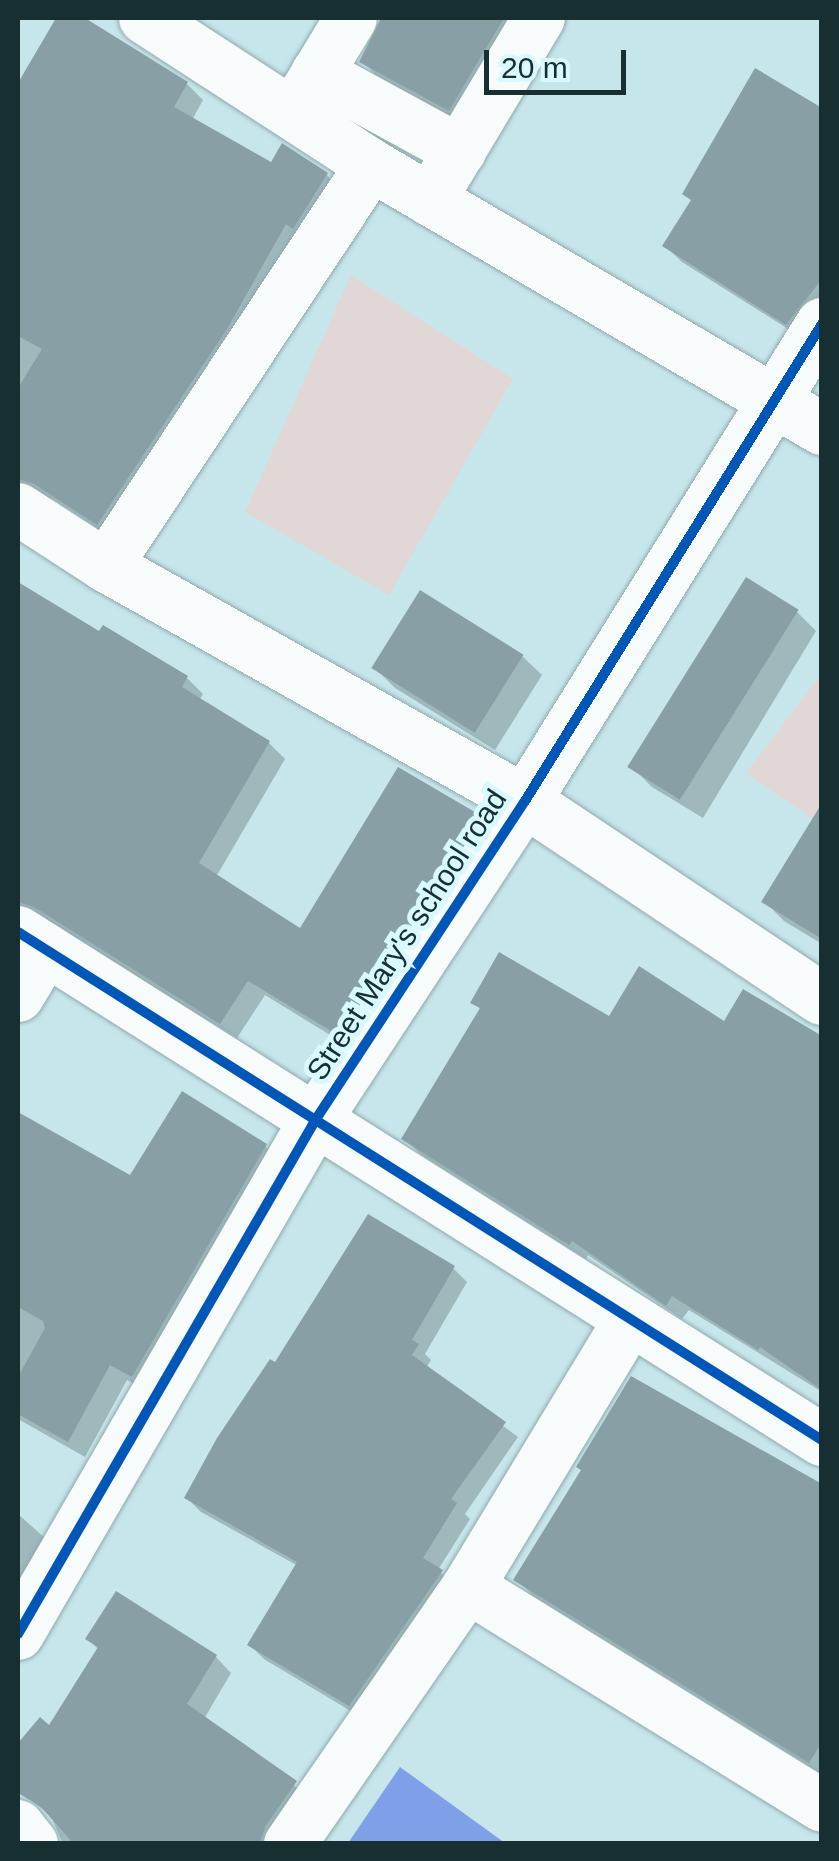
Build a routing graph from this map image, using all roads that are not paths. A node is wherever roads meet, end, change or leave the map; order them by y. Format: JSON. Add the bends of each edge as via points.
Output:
{"nodes":[{"id":1,"x":145,"y":18,"type":"edge"},
{"id":2,"x":352,"y":18,"type":"edge"},
{"id":3,"x":538,"y":18,"type":"edge"},
{"id":4,"x":305,"y":94,"type":"junction"},
{"id":5,"x":384,"y":112,"type":"junction"},
{"id":6,"x":460,"y":151,"type":"junction"},
{"id":7,"x":364,"y":161,"type":"junction"},
{"id":8,"x":430,"y":200,"type":"junction"},
{"id":9,"x":822,"y":324,"type":"edge"},
{"id":10,"x":771,"y":399,"type":"junction"},
{"id":11,"x":822,"y":429,"type":"edge"},
{"id":12,"x":18,"y":509,"type":"edge"},
{"id":13,"x":106,"y":566,"type":"junction"},
{"id":14,"x":525,"y":801,"type":"junction"},
{"id":15,"x":32,"y":941,"type":"edge"},
{"id":16,"x":18,"y":996,"type":"edge"},
{"id":17,"x":822,"y":999,"type":"edge"},
{"id":18,"x":316,"y":1119,"type":"junction"},
{"id":19,"x":630,"y":1319,"type":"junction"},
{"id":20,"x":822,"y":1440,"type":"edge"},
{"id":21,"x":468,"y":1586,"type":"junction"},
{"id":22,"x":18,"y":1634,"type":"edge"},
{"id":23,"x":822,"y":1806,"type":"edge"},
{"id":24,"x":18,"y":1826,"type":"edge"},
{"id":25,"x":822,"y":1828,"type":"edge"},
{"id":26,"x":32,"y":1844,"type":"edge"},
{"id":27,"x":290,"y":1844,"type":"edge"},
{"id":28,"x":810,"y":1844,"type":"edge"}],
"edges":[{"from":1,"to":4,"type":"street"},
{"from":2,"to":4,"type":"street"},
{"from":3,"to":6,"type":"street"},
{"from":4,"to":5,"type":"street"},
{"from":4,"to":7,"type":"street"},
{"from":5,"to":6,"type":"street"},
{"from":5,"to":7,"type":"street"},
{"from":6,"to":8,"type":"street"},
{"from":7,"to":8,"type":"street"},
{"from":7,"to":13,"type":"street"},
{"from":8,"to":10,"type":"street"},
{"from":9,"to":10,"type":"street","name":"Street Mary's school road"},
{"from":10,"to":11,"type":"street"},
{"from":10,"to":14,"type":"street","name":"Street Mary's school road"},
{"from":12,"to":13,"type":"street"},
{"from":13,"to":14,"type":"street"},
{"from":14,"to":17,"type":"street"},
{"from":14,"to":18,"type":"street","name":"Street Mary's school road"},
{"from":15,"to":16,"type":"street"},
{"from":15,"to":18,"type":"street"},
{"from":18,"to":19,"type":"street"},
{"from":18,"to":22,"type":"street","name":"Street Mary's school road"},
{"from":19,"to":20,"type":"street"},
{"from":19,"to":21,"type":"street"},
{"from":21,"to":23,"type":"street"},
{"from":21,"to":27,"type":"street"},
{"from":24,"to":26,"type":"street"},
{"from":25,"to":28,"type":"street"}]}
